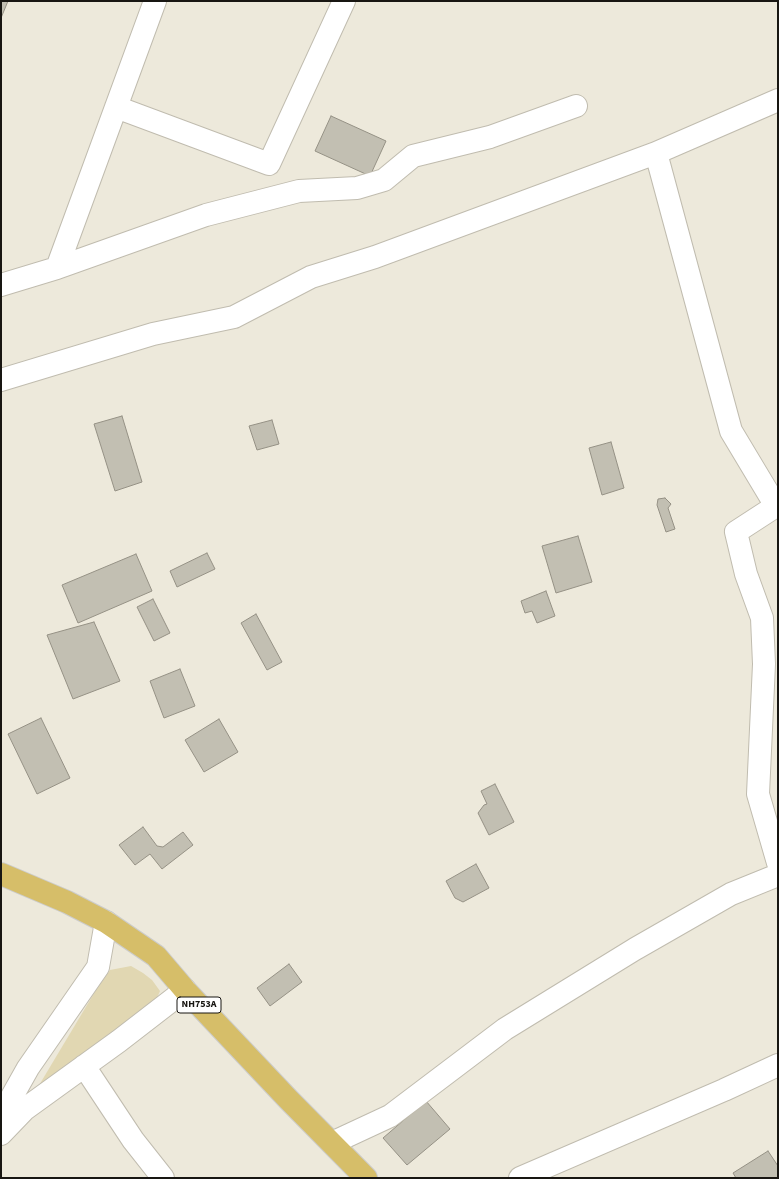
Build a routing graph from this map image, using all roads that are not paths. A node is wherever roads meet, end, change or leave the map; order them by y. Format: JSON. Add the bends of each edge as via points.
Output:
{"nodes":[{"id":1,"x":155,"y":1,"type":"edge"},
{"id":2,"x":344,"y":1,"type":"edge"},
{"id":3,"x":778,"y":100,"type":"edge"},
{"id":4,"x":576,"y":106,"type":"dead end"},
{"id":5,"x":116,"y":107,"type":"junction"},
{"id":6,"x":656,"y":152,"type":"junction"},
{"id":7,"x":269,"y":164,"type":"junction"},
{"id":8,"x":278,"y":197,"type":"junction"},
{"id":9,"x":56,"y":268,"type":"junction"},
{"id":10,"x":1,"y":285,"type":"edge"},
{"id":11,"x":1,"y":380,"type":"edge"},
{"id":12,"x":777,"y":505,"type":"edge"},
{"id":13,"x":778,"y":863,"type":"edge"},
{"id":14,"x":1,"y":874,"type":"edge"},
{"id":15,"x":778,"y":875,"type":"edge"},
{"id":16,"x":106,"y":922,"type":"junction"},
{"id":17,"x":185,"y":990,"type":"junction"},
{"id":18,"x":778,"y":1065,"type":"edge"},
{"id":19,"x":84,"y":1066,"type":"junction"},
{"id":20,"x":1,"y":1116,"type":"edge"},
{"id":21,"x":1,"y":1134,"type":"edge"},
{"id":22,"x":332,"y":1143,"type":"junction"},
{"id":23,"x":163,"y":1178,"type":"edge"},
{"id":24,"x":366,"y":1178,"type":"edge"},
{"id":25,"x":520,"y":1178,"type":"edge"}],
"edges":[{"from":1,"to":5,"type":"street"},
{"from":2,"to":7,"type":"street"},
{"from":3,"to":6,"type":"street"},
{"from":4,"to":8,"type":"street","via":[[490,137],[413,156],[384,180],[357,188],[299,191]]},
{"from":5,"to":7,"type":"street"},
{"from":5,"to":9,"type":"street"},
{"from":6,"to":11,"type":"street","via":[[374,257],[311,277],[234,317],[153,334]]},
{"from":6,"to":12,"type":"street","via":[[731,431]]},
{"from":7,"to":8,"type":"street"},
{"from":8,"to":9,"type":"street","via":[[206,215]]},
{"from":9,"to":10,"type":"street"},
{"from":12,"to":13,"type":"street","via":[[736,532],[746,574],[762,618],[764,664],[758,794]]},
{"from":14,"to":16,"type":"highway","number":"NH753A"},
{"from":15,"to":22,"type":"street","via":[[731,894],[635,949],[505,1029],[390,1116]]},
{"from":16,"to":17,"type":"highway","number":"NH753A","via":[[156,956]]},
{"from":16,"to":20,"type":"street","via":[[98,967],[28,1068]]},
{"from":17,"to":19,"type":"street"},
{"from":17,"to":22,"type":"highway","number":"NH753A"},
{"from":18,"to":25,"type":"street"},
{"from":19,"to":21,"type":"street","via":[[25,1108]]},
{"from":19,"to":23,"type":"street"},
{"from":22,"to":24,"type":"highway","number":"NH753A"}]}
